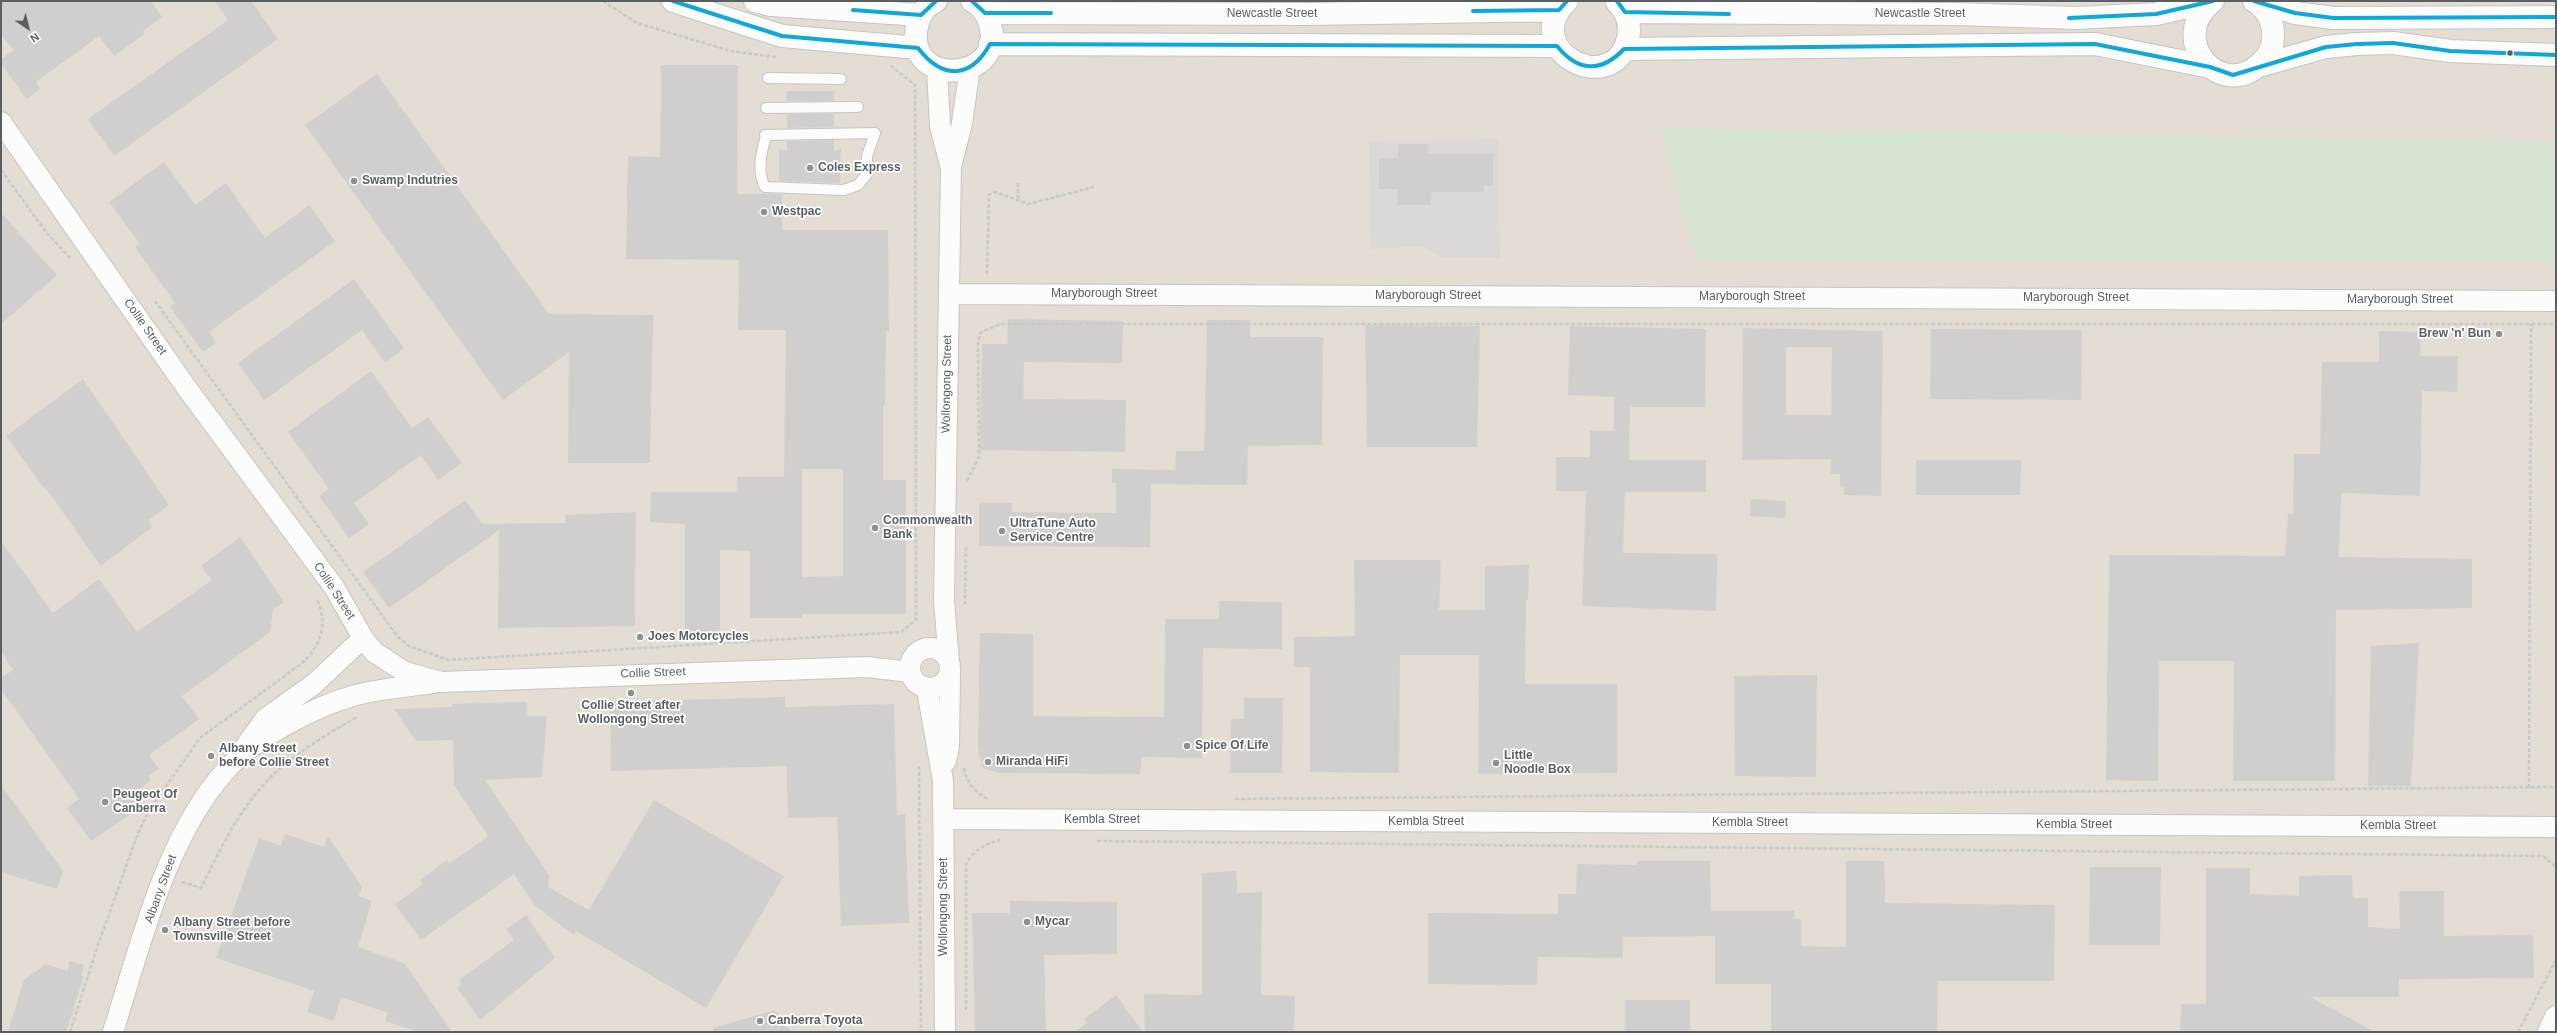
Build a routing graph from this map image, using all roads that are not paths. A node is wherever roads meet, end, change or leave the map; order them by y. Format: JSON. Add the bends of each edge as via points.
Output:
{"nodes":[{"id":1,"x":673,"y":1,"type":"edge"},
{"id":2,"x":755,"y":1,"type":"edge"},
{"id":3,"x":2213,"y":1,"type":"edge"},
{"id":4,"x":2255,"y":2,"type":"edge"},
{"id":5,"x":1563,"y":5,"type":"edge"},
{"id":6,"x":979,"y":7,"type":"edge"},
{"id":7,"x":1621,"y":7,"type":"edge"},
{"id":8,"x":928,"y":8,"type":"edge"},
{"id":9,"x":2556,"y":16,"type":"edge"},
{"id":10,"x":990,"y":44,"type":"junction"},
{"id":11,"x":1557,"y":46,"type":"junction"},
{"id":12,"x":918,"y":48,"type":"junction"},
{"id":13,"x":1624,"y":49,"type":"junction"},
{"id":14,"x":2556,"y":55,"type":"edge"},
{"id":15,"x":2259,"y":66,"type":"junction"},
{"id":16,"x":2210,"y":67,"type":"junction"},
{"id":17,"x":937,"y":68,"type":"junction"},
{"id":18,"x":970,"y":68,"type":"junction"},
{"id":19,"x":768,"y":78,"type":"dead end"},
{"id":20,"x":841,"y":79,"type":"dead end"},
{"id":21,"x":858,"y":107,"type":"dead end"},
{"id":22,"x":766,"y":108,"type":"dead end"},
{"id":23,"x":1,"y":122,"type":"edge"},
{"id":24,"x":765,"y":137,"type":"joint"},
{"id":25,"x":951,"y":167,"type":"junction"},
{"id":26,"x":949,"y":294,"type":"junction"},
{"id":27,"x":2556,"y":300,"type":"edge"},
{"id":28,"x":944,"y":601,"type":"junction"},
{"id":29,"x":363,"y":638,"type":"junction"},
{"id":30,"x":917,"y":659,"type":"junction"},
{"id":31,"x":950,"y":666,"type":"junction"},
{"id":32,"x":441,"y":682,"type":"junction"},
{"id":33,"x":927,"y":689,"type":"junction"},
{"id":34,"x":236,"y":759,"type":"junction"},
{"id":35,"x":943,"y":781,"type":"junction"},
{"id":36,"x":943,"y":819,"type":"junction"},
{"id":37,"x":2556,"y":827,"type":"edge"},
{"id":38,"x":2556,"y":1017,"type":"edge"},
{"id":39,"x":113,"y":1032,"type":"edge"},
{"id":40,"x":945,"y":1032,"type":"edge"},
{"id":41,"x":2549,"y":1032,"type":"edge"}],
"edges":[{"from":1,"to":12,"type":"main road","via":[[782,36]]},
{"from":2,"to":8,"type":"main road","via":[[771,5]]},
{"from":3,"to":7,"type":"main road","name":"Newcastle Street","via":[[2156,14],[2076,18]]},
{"from":3,"to":16,"type":"main road","name":"Newcastle Street","via":[[2201,13],[2194,31],[2197,51]]},
{"from":4,"to":9,"type":"main road","via":[[2295,13],[2333,18]]},
{"from":4,"to":15,"type":"main road","via":[[2268,15],[2273,34],[2270,50]]},
{"from":5,"to":6,"type":"main road","name":"Newcastle Street","via":[[1309,14]]},
{"from":5,"to":11,"type":"main road","via":[[1553,28]]},
{"from":6,"to":10,"type":"main road","via":[[991,28]]},
{"from":7,"to":13,"type":"main road","via":[[1630,30]]},
{"from":8,"to":12,"type":"main road","via":[[916,31]]},
{"from":10,"to":11,"type":"main road"},
{"from":10,"to":18,"type":"main road","via":[[979,62]]},
{"from":11,"to":13,"type":"main road","via":[[1570,61],[1590,68],[1610,63]]},
{"from":12,"to":17,"type":"main road","via":[[926,60]]},
{"from":13,"to":16,"type":"main road","via":[[2095,44]]},
{"from":14,"to":15,"type":"main road","via":[[2450,51],[2393,43],[2357,44],[2326,47]]},
{"from":15,"to":16,"type":"main road","via":[[2232,75]]},
{"from":17,"to":18,"type":"main road","via":[[953,72]]},
{"from":17,"to":25,"type":"street","name":"Wollongong Street","via":[[940,126]]},
{"from":18,"to":25,"type":"street","name":"Wollongong Street","via":[[962,123]]},
{"from":19,"to":20,"type":"lane"},
{"from":21,"to":22,"type":"lane"},
{"from":23,"to":29,"type":"street","name":"Collie Street","via":[[186,387],[334,586]]},
{"from":24,"to":24,"type":"lane","via":[[760,175],[764,187],[844,190],[858,185],[867,174],[868,156],[875,133]]},
{"from":25,"to":26,"type":"street","name":"Wollongong Street"},
{"from":26,"to":27,"type":"street","name":"Maryborough Street"},
{"from":26,"to":28,"type":"street","name":"Wollongong Street"},
{"from":28,"to":30,"type":"street","name":"Wollongong Street"},
{"from":28,"to":31,"type":"street","name":"Wollongong Street"},
{"from":29,"to":32,"type":"street","name":"Collie Street","via":[[374,652],[405,672]]},
{"from":29,"to":34,"type":"street","name":"Albany Street","via":[[314,684],[265,719]]},
{"from":30,"to":31,"type":"street","via":[[942,652]]},
{"from":30,"to":32,"type":"street","name":"Collie Street","via":[[868,667]]},
{"from":30,"to":33,"type":"street","via":[[915,682]]},
{"from":31,"to":33,"type":"street","via":[[941,686]]},
{"from":31,"to":35,"type":"street","name":"Wollongong Street","via":[[949,747]]},
{"from":32,"to":34,"type":"street","name":"Albany Street","via":[[357,695],[325,706],[295,719]]},
{"from":33,"to":35,"type":"street","name":"Wollongong Street"},
{"from":34,"to":39,"type":"street","name":"Albany Street","via":[[216,783],[186,829],[164,876]]},
{"from":35,"to":36,"type":"street","name":"Wollongong Street"},
{"from":36,"to":37,"type":"street","name":"Kembla Street"},
{"from":36,"to":40,"type":"street","name":"Wollongong Street"},
{"from":38,"to":41,"type":"main road"}]}
